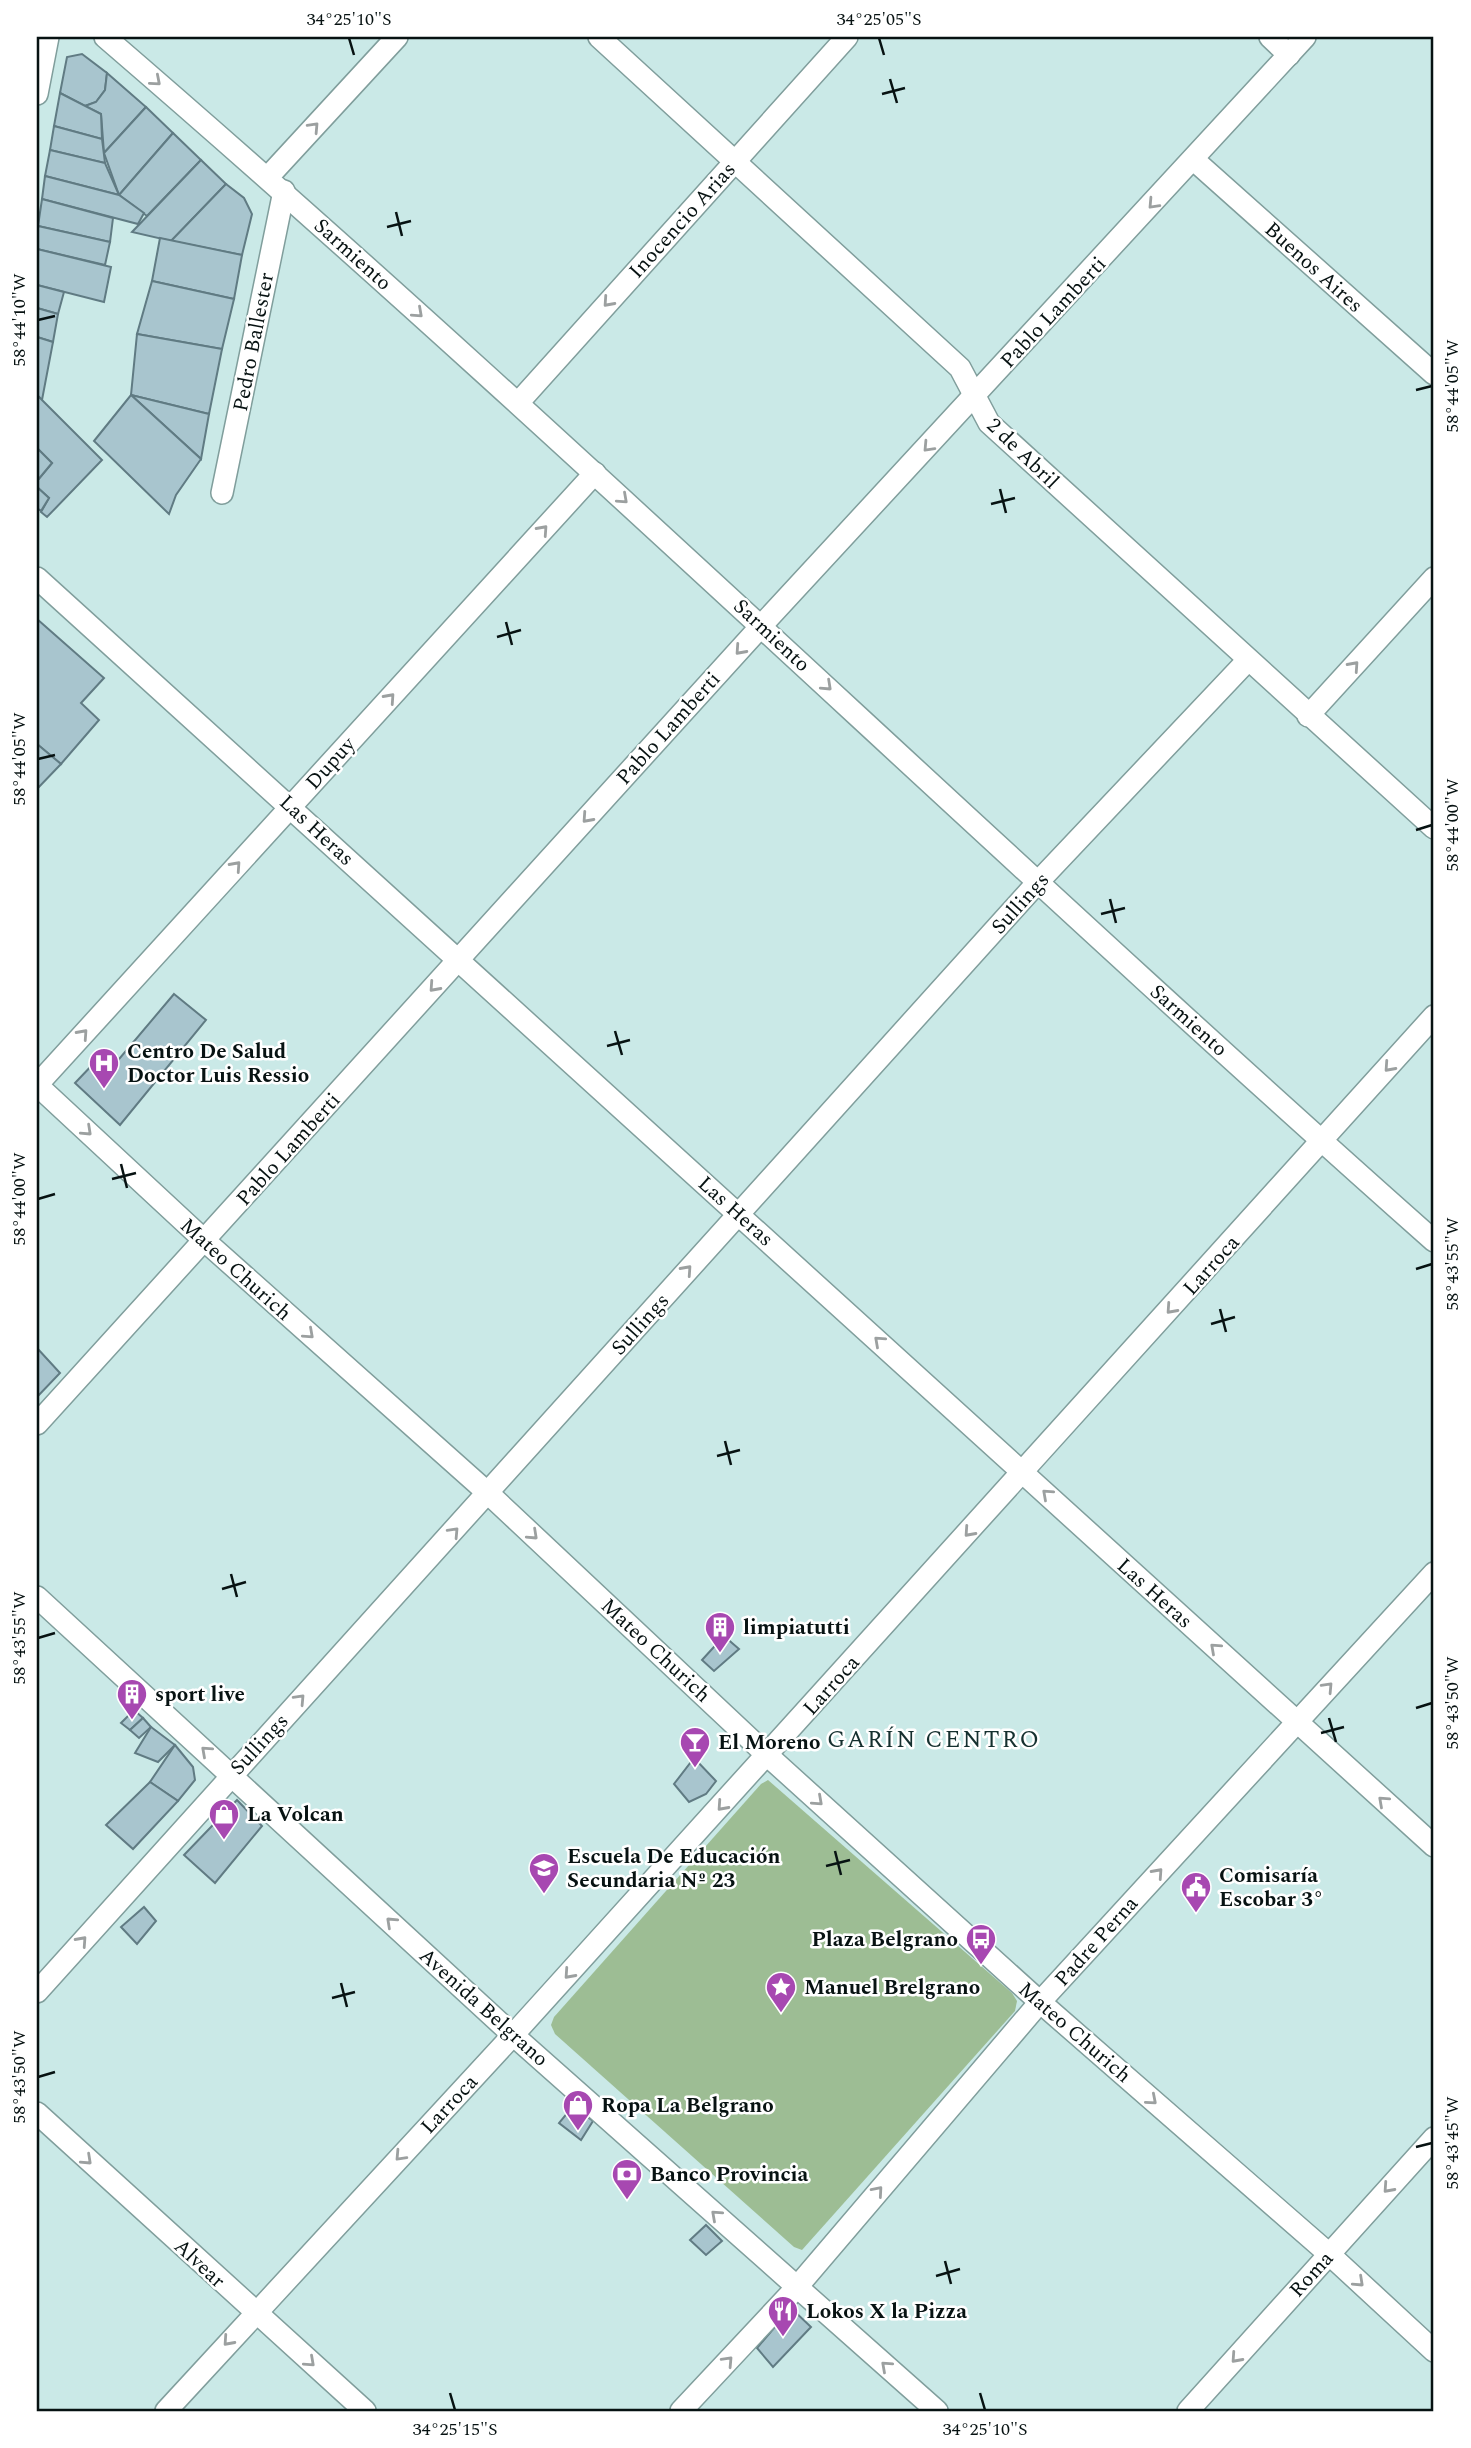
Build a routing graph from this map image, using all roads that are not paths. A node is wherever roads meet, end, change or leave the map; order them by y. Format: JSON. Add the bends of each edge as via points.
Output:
{"nodes":[{"id":1,"x":48,"y":37,"type":"edge"},
{"id":2,"x":104,"y":37,"type":"edge"},
{"id":3,"x":397,"y":37,"type":"edge"},
{"id":4,"x":598,"y":37,"type":"edge"},
{"id":5,"x":846,"y":37,"type":"edge"},
{"id":6,"x":1270,"y":37,"type":"edge"},
{"id":7,"x":1305,"y":37,"type":"edge"},
{"id":8,"x":1289,"y":55,"type":"junction"},
{"id":9,"x":37,"y":94,"type":"edge"},
{"id":10,"x":1196,"y":157,"type":"junction"},
{"id":11,"x":735,"y":160,"type":"junction"},
{"id":12,"x":276,"y":184,"type":"junction"},
{"id":13,"x":1434,"y":374,"type":"edge"},
{"id":14,"x":974,"y":397,"type":"junction"},
{"id":15,"x":518,"y":403,"type":"junction"},
{"id":16,"x":595,"y":473,"type":"junction"},
{"id":17,"x":222,"y":493,"type":"dead end"},
{"id":18,"x":37,"y":578,"type":"edge"},
{"id":19,"x":1434,"y":578,"type":"edge"},
{"id":20,"x":762,"y":625,"type":"junction"},
{"id":21,"x":1248,"y":660,"type":"junction"},
{"id":22,"x":1308,"y":716,"type":"junction"},
{"id":23,"x":291,"y":806,"type":"junction"},
{"id":24,"x":1434,"y":828,"type":"edge"},
{"id":25,"x":1038,"y":882,"type":"junction"},
{"id":26,"x":458,"y":962,"type":"junction"},
{"id":27,"x":1434,"y":1016,"type":"edge"},
{"id":28,"x":37,"y":1085,"type":"edge"},
{"id":29,"x":1323,"y":1142,"type":"junction"},
{"id":30,"x":738,"y":1213,"type":"junction"},
{"id":31,"x":205,"y":1241,"type":"junction"},
{"id":32,"x":1434,"y":1241,"type":"edge"},
{"id":33,"x":37,"y":1424,"type":"edge"},
{"id":34,"x":1023,"y":1472,"type":"junction"},
{"id":35,"x":489,"y":1494,"type":"junction"},
{"id":36,"x":1434,"y":1573,"type":"edge"},
{"id":37,"x":37,"y":1597,"type":"edge"},
{"id":38,"x":1295,"y":1722,"type":"junction"},
{"id":39,"x":767,"y":1755,"type":"junction"},
{"id":40,"x":231,"y":1774,"type":"junction"},
{"id":41,"x":1434,"y":1846,"type":"edge"},
{"id":42,"x":37,"y":1992,"type":"edge"},
{"id":43,"x":1040,"y":2002,"type":"junction"},
{"id":44,"x":513,"y":2035,"type":"junction"},
{"id":45,"x":37,"y":2113,"type":"edge"},
{"id":46,"x":1434,"y":2138,"type":"edge"},
{"id":47,"x":1329,"y":2254,"type":"junction"},
{"id":48,"x":797,"y":2287,"type":"junction"},
{"id":49,"x":254,"y":2313,"type":"junction"},
{"id":50,"x":1434,"y":2351,"type":"edge"},
{"id":51,"x":166,"y":2411,"type":"edge"},
{"id":52,"x":365,"y":2411,"type":"edge"},
{"id":53,"x":681,"y":2411,"type":"edge"},
{"id":54,"x":937,"y":2411,"type":"edge"},
{"id":55,"x":1188,"y":2411,"type":"edge"}],
"edges":[{"from":1,"to":9,"type":"street"},
{"from":2,"to":12,"type":"street","name":"Sarmiento","one_way":true},
{"from":12,"to":3,"type":"street","one_way":true},
{"from":4,"to":11,"type":"street","name":"2 de Abril"},
{"from":5,"to":11,"type":"street","name":"Inocencio Arias"},
{"from":6,"to":8,"type":"street"},
{"from":7,"to":8,"type":"street","name":"Pablo Lamberti"},
{"from":8,"to":10,"type":"street","name":"Pablo Lamberti"},
{"from":10,"to":13,"type":"street","name":"Buenos Aires"},
{"from":10,"to":14,"type":"street","name":"Pablo Lamberti","one_way":true},
{"from":11,"to":14,"type":"street","name":"2 de Abril","via":[[960,368]]},
{"from":11,"to":15,"type":"street","name":"Inocencio Arias","one_way":true},
{"from":12,"to":15,"type":"street","name":"Sarmiento","one_way":true},
{"from":12,"to":17,"type":"street","name":"Pedro Ballester"},
{"from":14,"to":20,"type":"street","name":"Pablo Lamberti","one_way":true},
{"from":14,"to":21,"type":"street","name":"2 de Abril","via":[[989,423]]},
{"from":15,"to":16,"type":"street","name":"Sarmiento"},
{"from":16,"to":20,"type":"street","name":"Sarmiento","one_way":true},
{"from":23,"to":16,"type":"street","name":"Dupuy","one_way":true},
{"from":18,"to":23,"type":"street","name":"Las Heras"},
{"from":22,"to":19,"type":"street","one_way":true},
{"from":20,"to":25,"type":"street","name":"Sarmiento","one_way":true},
{"from":20,"to":26,"type":"street","name":"Pablo Lamberti","one_way":true},
{"from":21,"to":22,"type":"street","name":"2 de Abril"},
{"from":21,"to":25,"type":"street","name":"Sullings"},
{"from":22,"to":24,"type":"street","name":"2 de Abril"},
{"from":23,"to":26,"type":"street","name":"Las Heras"},
{"from":28,"to":23,"type":"street","name":"Dupuy","one_way":true},
{"from":25,"to":29,"type":"street","name":"Sarmiento"},
{"from":25,"to":30,"type":"street","name":"Sullings"},
{"from":26,"to":30,"type":"street","name":"Las Heras"},
{"from":26,"to":31,"type":"street","name":"Pablo Lamberti","one_way":true},
{"from":27,"to":29,"type":"street","name":"Larroca","one_way":true},
{"from":28,"to":31,"type":"street","name":"Mateo Churich","one_way":true},
{"from":29,"to":32,"type":"street","name":"Sarmiento"},
{"from":29,"to":34,"type":"street","name":"Larroca","one_way":true},
{"from":34,"to":30,"type":"street","name":"Las Heras","one_way":true},
{"from":35,"to":30,"type":"street","name":"Sullings","one_way":true},
{"from":31,"to":33,"type":"street","name":"Pablo Lamberti"},
{"from":31,"to":35,"type":"street","name":"Mateo Churich","one_way":true},
{"from":38,"to":34,"type":"street","name":"Las Heras","one_way":true},
{"from":34,"to":39,"type":"street","name":"Larroca","one_way":true},
{"from":35,"to":39,"type":"street","name":"Mateo Churich","one_way":true},
{"from":40,"to":35,"type":"street","name":"Sullings","one_way":true},
{"from":38,"to":36,"type":"street","name":"Padre Perna","one_way":true},
{"from":40,"to":37,"type":"street","name":"Avenida Belgrano","one_way":true},
{"from":41,"to":38,"type":"street","name":"Las Heras","one_way":true},
{"from":43,"to":38,"type":"street","name":"Padre Perna","one_way":true},
{"from":39,"to":43,"type":"street","name":"Mateo Churich","one_way":true},
{"from":39,"to":44,"type":"street","name":"Larroca","one_way":true},
{"from":42,"to":40,"type":"street","name":"Sullings","one_way":true},
{"from":44,"to":40,"type":"street","name":"Avenida Belgrano","one_way":true},
{"from":43,"to":47,"type":"street","name":"Mateo Churich","one_way":true},
{"from":48,"to":43,"type":"street","name":"Padre Perna","one_way":true},
{"from":48,"to":44,"type":"street","name":"Avenida Belgrano","one_way":true},
{"from":44,"to":49,"type":"street","name":"Larroca","one_way":true},
{"from":45,"to":49,"type":"street","name":"Alvear","one_way":true},
{"from":46,"to":47,"type":"street","name":"Roma","one_way":true},
{"from":47,"to":50,"type":"street","name":"Mateo Churich","one_way":true},
{"from":47,"to":55,"type":"street","name":"Roma","one_way":true},
{"from":53,"to":48,"type":"street","name":"Padre Perna","one_way":true},
{"from":54,"to":48,"type":"street","name":"Avenida Belgrano","one_way":true},
{"from":49,"to":51,"type":"street","name":"Larroca","one_way":true},
{"from":49,"to":52,"type":"street","name":"Alvear","one_way":true}]}
